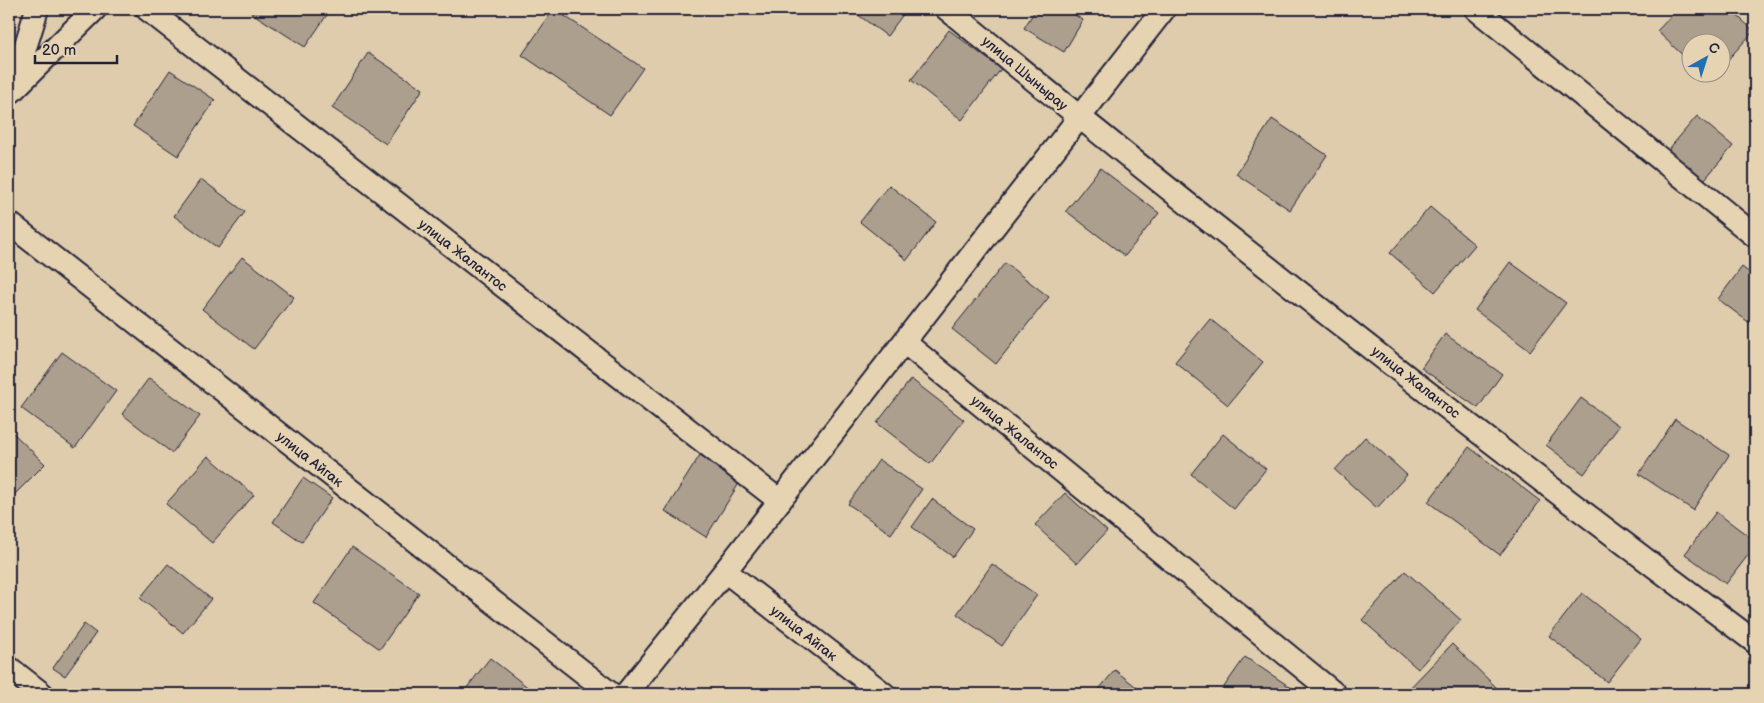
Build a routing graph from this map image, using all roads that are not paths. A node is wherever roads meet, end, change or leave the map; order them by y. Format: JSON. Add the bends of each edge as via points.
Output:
{"nodes":[{"id":1,"x":38,"y":9,"type":"edge"},
{"id":2,"x":95,"y":9,"type":"edge"},
{"id":3,"x":147,"y":9,"type":"edge"},
{"id":4,"x":948,"y":9,"type":"edge"},
{"id":5,"x":1164,"y":9,"type":"edge"},
{"id":6,"x":1476,"y":9,"type":"edge"},
{"id":7,"x":10,"y":93,"type":"edge"},
{"id":8,"x":1079,"y":117,"type":"junction"},
{"id":9,"x":9,"y":223,"type":"edge"},
{"id":10,"x":1755,"y":236,"type":"edge"},
{"id":11,"x":904,"y":342,"type":"junction"},
{"id":12,"x":780,"y":501,"type":"junction"},
{"id":13,"x":725,"y":571,"type":"junction"},
{"id":14,"x":1755,"y":642,"type":"edge"},
{"id":15,"x":9,"y":668,"type":"edge"},
{"id":16,"x":42,"y":694,"type":"edge"},
{"id":17,"x":611,"y":694,"type":"edge"},
{"id":18,"x":626,"y":694,"type":"edge"},
{"id":19,"x":884,"y":694,"type":"edge"},
{"id":20,"x":1335,"y":694,"type":"edge"}],
"edges":[{"from":1,"to":7,"type":"street"},
{"from":2,"to":7,"type":"street"},
{"from":3,"to":12,"type":"street","name":"улица Жалантос"},
{"from":4,"to":8,"type":"street","name":"улица Шынырау"},
{"from":5,"to":8,"type":"street"},
{"from":6,"to":10,"type":"street"},
{"from":8,"to":11,"type":"street"},
{"from":8,"to":14,"type":"street","name":"улица Жалантос","via":[[1582,513]]},
{"from":9,"to":17,"type":"street","name":"улица Айгак"},
{"from":11,"to":12,"type":"street"},
{"from":11,"to":20,"type":"street","name":"улица Жалантос"},
{"from":12,"to":13,"type":"street"},
{"from":13,"to":18,"type":"street"},
{"from":13,"to":19,"type":"street","name":"улица Айгак"},
{"from":15,"to":16,"type":"street"}]}
